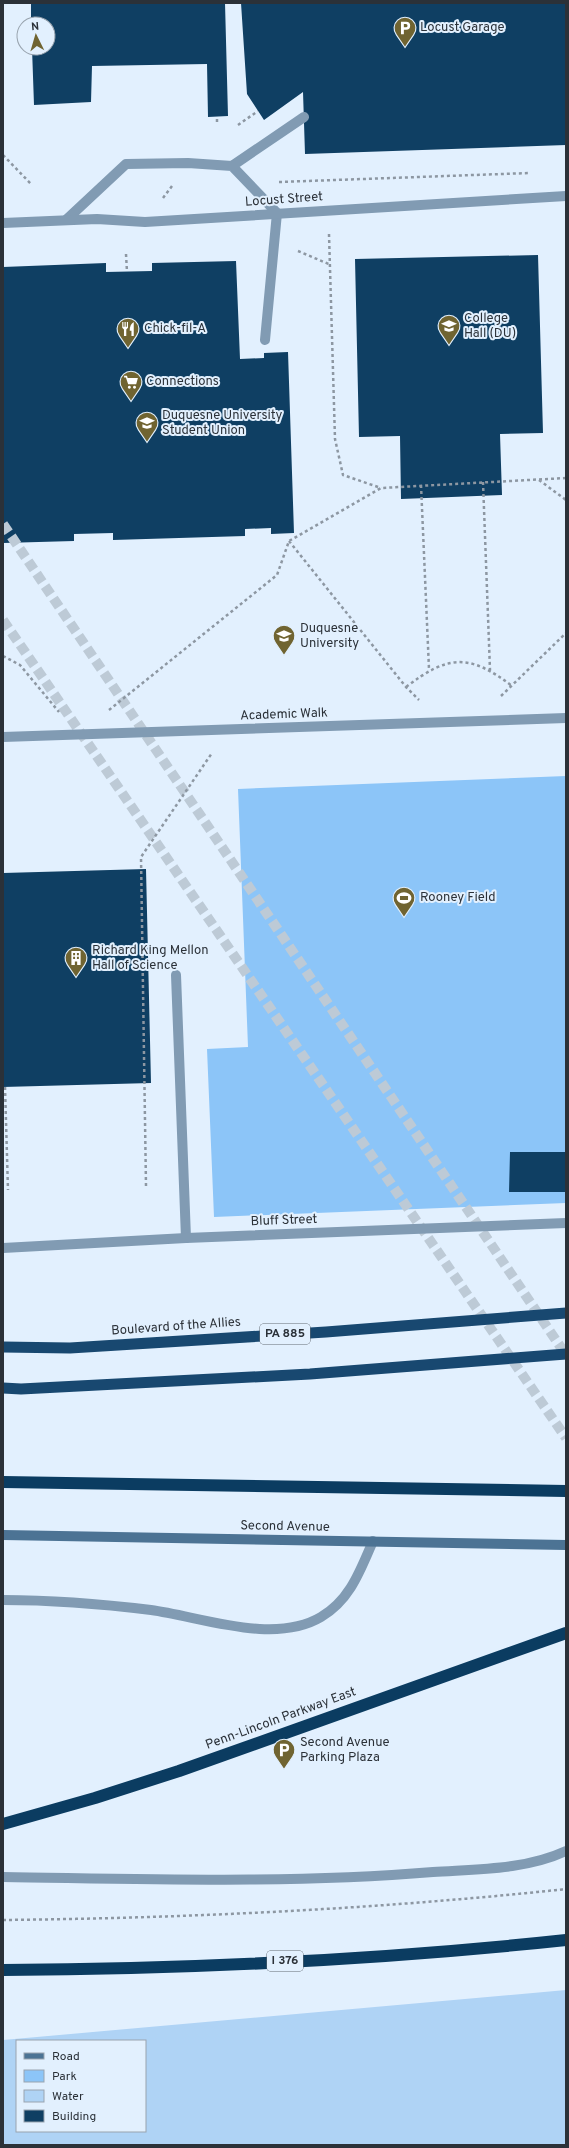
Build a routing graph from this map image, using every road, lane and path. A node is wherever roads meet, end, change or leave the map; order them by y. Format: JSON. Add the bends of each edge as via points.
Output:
{"nodes":[{"id":1,"x":258,"y":111,"type":"dead end"},
{"id":2,"x":304,"y":117,"type":"dead end"},
{"id":3,"x":217,"y":118,"type":"dead end"},
{"id":4,"x":217,"y":122,"type":"dead end"},
{"id":5,"x":238,"y":126,"type":"dead end"},
{"id":6,"x":3,"y":155,"type":"edge"},
{"id":7,"x":232,"y":166,"type":"junction"},
{"id":8,"x":534,"y":173,"type":"dead end"},
{"id":9,"x":278,"y":182,"type":"dead end"},
{"id":10,"x":31,"y":184,"type":"dead end"},
{"id":11,"x":566,"y":196,"type":"edge"},
{"id":12,"x":277,"y":213,"type":"junction"},
{"id":13,"x":66,"y":220,"type":"junction"},
{"id":14,"x":3,"y":223,"type":"edge"},
{"id":15,"x":329,"y":234,"type":"dead end"},
{"id":16,"x":298,"y":251,"type":"dead end"},
{"id":17,"x":126,"y":254,"type":"dead end"},
{"id":18,"x":331,"y":265,"type":"junction"},
{"id":19,"x":127,"y":272,"type":"dead end"},
{"id":20,"x":265,"y":340,"type":"dead end"},
{"id":21,"x":566,"y":478,"type":"edge"},
{"id":22,"x":539,"y":479,"type":"junction"},
{"id":23,"x":483,"y":482,"type":"junction"},
{"id":24,"x":421,"y":485,"type":"junction"},
{"id":25,"x":381,"y":488,"type":"junction"},
{"id":26,"x":566,"y":500,"type":"edge"},
{"id":27,"x":289,"y":541,"type":"junction"},
{"id":28,"x":566,"y":633,"type":"edge"},
{"id":29,"x":3,"y":656,"type":"edge"},
{"id":30,"x":429,"y":669,"type":"junction"},
{"id":31,"x":490,"y":670,"type":"junction"},
{"id":32,"x":512,"y":686,"type":"junction"},
{"id":33,"x":406,"y":687,"type":"junction"},
{"id":34,"x":566,"y":718,"type":"edge"},
{"id":35,"x":475,"y":722,"type":"junction"},
{"id":36,"x":441,"y":723,"type":"junction"},
{"id":37,"x":228,"y":730,"type":"junction"},
{"id":38,"x":78,"y":734,"type":"junction"},
{"id":39,"x":3,"y":737,"type":"edge"},
{"id":40,"x":176,"y":975,"type":"dead end"},
{"id":41,"x":5,"y":1087,"type":"dead end"},
{"id":42,"x":146,"y":1186,"type":"dead end"},
{"id":43,"x":8,"y":1190,"type":"dead end"},
{"id":44,"x":566,"y":1223,"type":"edge"},
{"id":45,"x":186,"y":1238,"type":"junction"},
{"id":46,"x":3,"y":1248,"type":"edge"},
{"id":47,"x":566,"y":1313,"type":"edge"},
{"id":48,"x":3,"y":1347,"type":"edge"},
{"id":49,"x":566,"y":1354,"type":"edge"},
{"id":50,"x":3,"y":1388,"type":"edge"},
{"id":51,"x":3,"y":1482,"type":"edge"},
{"id":52,"x":566,"y":1491,"type":"edge"},
{"id":53,"x":3,"y":1535,"type":"edge"},
{"id":54,"x":373,"y":1542,"type":"junction"},
{"id":55,"x":566,"y":1545,"type":"edge"},
{"id":56,"x":3,"y":1600,"type":"edge"},
{"id":57,"x":566,"y":1633,"type":"edge"},
{"id":58,"x":3,"y":1824,"type":"edge"},
{"id":59,"x":566,"y":1851,"type":"edge"},
{"id":60,"x":3,"y":1877,"type":"edge"},
{"id":61,"x":566,"y":1889,"type":"edge"},
{"id":62,"x":3,"y":1920,"type":"edge"},
{"id":63,"x":566,"y":1940,"type":"edge"},
{"id":64,"x":3,"y":1970,"type":"edge"}],
"edges":[{"from":1,"to":5,"type":"path"},
{"from":2,"to":7,"type":"street"},
{"from":3,"to":4,"type":"path"},
{"from":6,"to":10,"type":"path"},
{"from":7,"to":12,"type":"street"},
{"from":7,"to":13,"type":"street","via":[[126,164]]},
{"from":8,"to":9,"type":"path"},
{"from":11,"to":12,"type":"street","name":"Locust Street"},
{"from":12,"to":13,"type":"street","name":"Locust Street","via":[[145,222]]},
{"from":12,"to":20,"type":"street"},
{"from":13,"to":14,"type":"street","name":"Locust Street"},
{"from":15,"to":18,"type":"path"},
{"from":16,"to":18,"type":"path"},
{"from":17,"to":19,"type":"path"},
{"from":18,"to":25,"type":"path","via":[[335,439],[343,476]]},
{"from":21,"to":22,"type":"path"},
{"from":22,"to":23,"type":"path"},
{"from":22,"to":26,"type":"path"},
{"from":23,"to":24,"type":"path"},
{"from":23,"to":31,"type":"path"},
{"from":24,"to":25,"type":"path"},
{"from":24,"to":30,"type":"path"},
{"from":25,"to":27,"type":"path"},
{"from":27,"to":33,"type":"path"},
{"from":27,"to":38,"type":"path","via":[[277,575]]},
{"from":28,"to":32,"type":"path"},
{"from":29,"to":38,"type":"path","via":[[20,665]]},
{"from":30,"to":31,"type":"path","via":[[457,660]]},
{"from":30,"to":33,"type":"path"},
{"from":31,"to":32,"type":"path"},
{"from":32,"to":35,"type":"path"},
{"from":33,"to":36,"type":"path"},
{"from":34,"to":35,"type":"street","name":"Academic Walk"},
{"from":35,"to":36,"type":"street","name":"Academic Walk"},
{"from":36,"to":37,"type":"street","name":"Academic Walk"},
{"from":37,"to":38,"type":"street","name":"Academic Walk"},
{"from":37,"to":42,"type":"path","via":[[141,857]]},
{"from":38,"to":39,"type":"street","name":"Academic Walk"},
{"from":40,"to":45,"type":"street"},
{"from":41,"to":43,"type":"path"},
{"from":44,"to":45,"type":"street","name":"Bluff Street"},
{"from":45,"to":46,"type":"street","name":"Bluff Street"},
{"from":47,"to":48,"type":"highway","name":"Boulevard of the Allies","number":"PA 885","via":[[326,1332],[70,1348]]},
{"from":49,"to":50,"type":"highway","via":[[310,1374]]},
{"from":51,"to":52,"type":"highway"},
{"from":53,"to":54,"type":"main road","name":"Second Avenue"},
{"from":54,"to":55,"type":"main road","name":"Second Avenue"},
{"from":54,"to":56,"type":"street","via":[[350,1591],[337,1607],[320,1618],[280,1630],[259,1629],[154,1610],[100,1604]]},
{"from":57,"to":58,"type":"highway","name":"Penn-Lincoln Parkway East","via":[[179,1771]]},
{"from":59,"to":60,"type":"street","via":[[517,1866],[393,1876],[218,1881]]},
{"from":61,"to":62,"type":"path","via":[[370,1907],[215,1915]]},
{"from":63,"to":64,"type":"highway","number":"I 376","via":[[373,1956],[233,1964]]}]}
